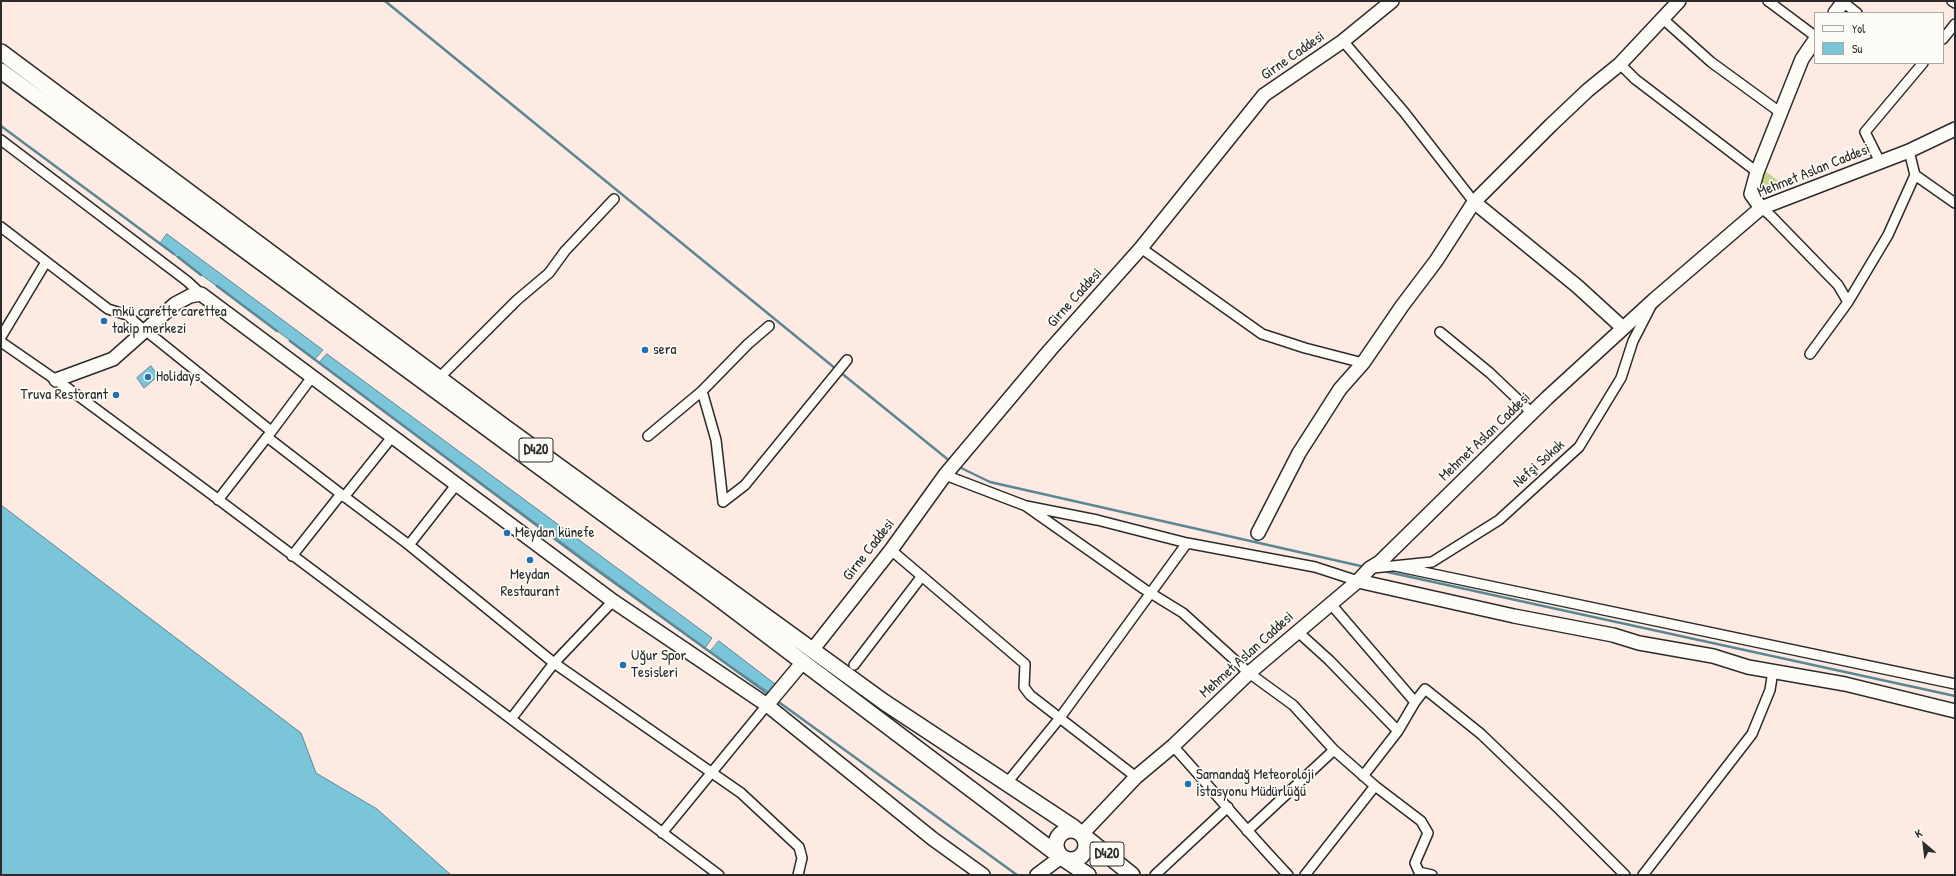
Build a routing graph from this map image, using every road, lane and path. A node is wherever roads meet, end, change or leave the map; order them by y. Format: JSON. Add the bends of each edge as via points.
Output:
{"nodes":[{"id":1,"x":1392,"y":1,"type":"edge"},
{"id":2,"x":1679,"y":1,"type":"edge"},
{"id":3,"x":1768,"y":1,"type":"edge"},
{"id":4,"x":1952,"y":1,"type":"edge"},
{"id":5,"x":1844,"y":2,"type":"edge"},
{"id":6,"x":1955,"y":3,"type":"edge"},
{"id":7,"x":1836,"y":12,"type":"edge"},
{"id":8,"x":1856,"y":12,"type":"edge"},
{"id":9,"x":1663,"y":19,"type":"junction"},
{"id":10,"x":1955,"y":24,"type":"edge"},
{"id":11,"x":1814,"y":35,"type":"edge"},
{"id":12,"x":1944,"y":37,"type":"edge"},
{"id":13,"x":1343,"y":41,"type":"junction"},
{"id":14,"x":1814,"y":41,"type":"edge"},
{"id":15,"x":1,"y":52,"type":"edge"},
{"id":16,"x":1620,"y":64,"type":"junction"},
{"id":17,"x":1922,"y":64,"type":"edge"},
{"id":18,"x":1,"y":71,"type":"edge"},
{"id":19,"x":1781,"y":113,"type":"junction"},
{"id":20,"x":1955,"y":129,"type":"edge"},
{"id":21,"x":1,"y":140,"type":"edge"},
{"id":22,"x":1909,"y":151,"type":"junction"},
{"id":23,"x":1880,"y":162,"type":"junction"},
{"id":24,"x":1757,"y":172,"type":"junction"},
{"id":25,"x":1915,"y":175,"type":"junction"},
{"id":26,"x":614,"y":199,"type":"dead end"},
{"id":27,"x":1474,"y":202,"type":"junction"},
{"id":28,"x":1955,"y":203,"type":"edge"},
{"id":29,"x":1761,"y":208,"type":"junction"},
{"id":30,"x":1,"y":227,"type":"edge"},
{"id":31,"x":1140,"y":248,"type":"junction"},
{"id":32,"x":46,"y":262,"type":"junction"},
{"id":33,"x":200,"y":294,"type":"junction"},
{"id":34,"x":1655,"y":299,"type":"junction"},
{"id":35,"x":1848,"y":302,"type":"junction"},
{"id":36,"x":769,"y":326,"type":"dead end"},
{"id":37,"x":1623,"y":328,"type":"junction"},
{"id":38,"x":145,"y":331,"type":"junction"},
{"id":39,"x":1440,"y":332,"type":"dead end"},
{"id":40,"x":1,"y":337,"type":"edge"},
{"id":41,"x":1,"y":342,"type":"edge"},
{"id":42,"x":1810,"y":354,"type":"dead end"},
{"id":43,"x":847,"y":360,"type":"dead end"},
{"id":44,"x":1363,"y":363,"type":"junction"},
{"id":45,"x":312,"y":377,"type":"junction"},
{"id":46,"x":439,"y":378,"type":"junction"},
{"id":47,"x":56,"y":380,"type":"junction"},
{"id":48,"x":702,"y":391,"type":"junction"},
{"id":49,"x":1532,"y":413,"type":"junction"},
{"id":50,"x":269,"y":434,"type":"junction"},
{"id":51,"x":648,"y":436,"type":"dead end"},
{"id":52,"x":392,"y":437,"type":"junction"},
{"id":53,"x":945,"y":475,"type":"junction"},
{"id":54,"x":456,"y":485,"type":"junction"},
{"id":55,"x":343,"y":495,"type":"junction"},
{"id":56,"x":218,"y":500,"type":"junction"},
{"id":57,"x":1026,"y":506,"type":"junction"},
{"id":58,"x":1258,"y":534,"type":"dead end"},
{"id":59,"x":1187,"y":543,"type":"junction"},
{"id":60,"x":409,"y":546,"type":"junction"},
{"id":61,"x":891,"y":550,"type":"junction"},
{"id":62,"x":292,"y":556,"type":"junction"},
{"id":63,"x":1395,"y":566,"type":"junction"},
{"id":64,"x":1370,"y":568,"type":"junction"},
{"id":65,"x":922,"y":576,"type":"junction"},
{"id":66,"x":1358,"y":581,"type":"junction"},
{"id":67,"x":1151,"y":594,"type":"junction"},
{"id":68,"x":613,"y":601,"type":"junction"},
{"id":69,"x":1330,"y":603,"type":"junction"},
{"id":70,"x":1297,"y":631,"type":"junction"},
{"id":71,"x":813,"y":649,"type":"junction"},
{"id":72,"x":554,"y":663,"type":"junction"},
{"id":73,"x":802,"y":663,"type":"junction"},
{"id":74,"x":854,"y":665,"type":"dead end"},
{"id":75,"x":1773,"y":670,"type":"junction"},
{"id":76,"x":1249,"y":673,"type":"junction"},
{"id":77,"x":1955,"y":684,"type":"edge"},
{"id":78,"x":1415,"y":702,"type":"junction"},
{"id":79,"x":767,"y":705,"type":"junction"},
{"id":80,"x":1955,"y":711,"type":"edge"},
{"id":81,"x":1059,"y":719,"type":"junction"},
{"id":82,"x":511,"y":720,"type":"junction"},
{"id":83,"x":1398,"y":731,"type":"junction"},
{"id":84,"x":1173,"y":746,"type":"junction"},
{"id":85,"x":1334,"y":750,"type":"junction"},
{"id":86,"x":712,"y":773,"type":"junction"},
{"id":87,"x":1363,"y":776,"type":"junction"},
{"id":88,"x":1136,"y":777,"type":"junction"},
{"id":89,"x":1006,"y":784,"type":"junction"},
{"id":90,"x":1375,"y":786,"type":"junction"},
{"id":91,"x":1228,"y":807,"type":"junction"},
{"id":92,"x":1246,"y":831,"type":"junction"},
{"id":93,"x":662,"y":833,"type":"junction"},
{"id":94,"x":1082,"y":834,"type":"junction"},
{"id":95,"x":1061,"y":857,"type":"junction"},
{"id":96,"x":719,"y":875,"type":"edge"},
{"id":97,"x":798,"y":875,"type":"edge"},
{"id":98,"x":983,"y":875,"type":"edge"},
{"id":99,"x":1037,"y":875,"type":"edge"},
{"id":100,"x":1088,"y":875,"type":"edge"},
{"id":101,"x":1132,"y":875,"type":"edge"},
{"id":102,"x":1155,"y":875,"type":"edge"},
{"id":103,"x":1288,"y":875,"type":"edge"},
{"id":104,"x":1305,"y":875,"type":"edge"},
{"id":105,"x":1432,"y":875,"type":"edge"},
{"id":106,"x":1625,"y":875,"type":"edge"},
{"id":107,"x":1643,"y":875,"type":"edge"}],
"edges":[{"from":1,"to":13,"type":"street","name":"Girne Caddesi"},
{"from":2,"to":9,"type":"street"},
{"from":3,"to":11,"type":"street"},
{"from":4,"to":6,"type":"street"},
{"from":5,"to":7,"type":"street"},
{"from":5,"to":8,"type":"street"},
{"from":9,"to":16,"type":"street"},
{"from":9,"to":19,"type":"street","via":[[1711,62]]},
{"from":10,"to":12,"type":"street"},
{"from":13,"to":27,"type":"street","via":[[1404,112]]},
{"from":13,"to":31,"type":"street","name":"Girne Caddesi","via":[[1264,95]]},
{"from":14,"to":19,"type":"street","via":[[1802,59]]},
{"from":15,"to":46,"type":"main road","number":"D420"},
{"from":16,"to":24,"type":"street","via":[[1635,79]]},
{"from":16,"to":27,"type":"street","via":[[1556,120]]},
{"from":17,"to":23,"type":"street","via":[[1865,132]]},
{"from":18,"to":73,"type":"main road","number":"D420","via":[[714,595]]},
{"from":19,"to":24,"type":"street"},
{"from":20,"to":22,"type":"street","name":"Mehmet Aslan Caddesi"},
{"from":21,"to":33,"type":"street","via":[[187,281]]},
{"from":22,"to":23,"type":"street","name":"Mehmet Aslan Caddesi"},
{"from":22,"to":25,"type":"street"},
{"from":23,"to":29,"type":"street","name":"Mehmet Aslan Caddesi"},
{"from":24,"to":29,"type":"street","via":[[1751,194]]},
{"from":25,"to":28,"type":"street"},
{"from":25,"to":35,"type":"street","via":[[1888,235]]},
{"from":26,"to":46,"type":"street","via":[[565,251],[549,273],[517,300]]},
{"from":27,"to":37,"type":"street","via":[[1577,286]]},
{"from":27,"to":44,"type":"street","via":[[1436,262]]},
{"from":29,"to":34,"type":"street","name":"Mehmet Aslan Caddesi"},
{"from":29,"to":35,"type":"street","via":[[1838,285]]},
{"from":30,"to":32,"type":"street"},
{"from":31,"to":44,"type":"street","via":[[1262,334]]},
{"from":31,"to":53,"type":"street","name":"Girne Caddesi"},
{"from":32,"to":38,"type":"street","via":[[108,308],[127,315]]},
{"from":32,"to":40,"type":"street"},
{"from":33,"to":38,"type":"street","via":[[176,304]]},
{"from":33,"to":45,"type":"street"},
{"from":34,"to":37,"type":"street","name":"Mehmet Aslan Caddesi"},
{"from":34,"to":63,"type":"street","name":"Nefşi Sokak","via":[[1633,341],[1620,378],[1579,447],[1499,520],[1432,562]]},
{"from":35,"to":42,"type":"street"},
{"from":36,"to":48,"type":"street"},
{"from":37,"to":49,"type":"street","name":"Mehmet Aslan Caddesi"},
{"from":38,"to":47,"type":"street","via":[[114,359]]},
{"from":38,"to":50,"type":"street"},
{"from":39,"to":49,"type":"street","via":[[1490,373]]},
{"from":41,"to":47,"type":"street"},
{"from":43,"to":48,"type":"street","via":[[744,485],[723,502],[716,440]]},
{"from":44,"to":58,"type":"street","via":[[1340,389],[1299,453]]},
{"from":45,"to":50,"type":"street"},
{"from":45,"to":52,"type":"street"},
{"from":46,"to":71,"type":"main road","number":"D420"},
{"from":47,"to":56,"type":"street"},
{"from":48,"to":51,"type":"street"},
{"from":49,"to":64,"type":"street","name":"Mehmet Aslan Caddesi","via":[[1380,562]]},
{"from":50,"to":55,"type":"street"},
{"from":50,"to":56,"type":"street"},
{"from":52,"to":54,"type":"street"},
{"from":52,"to":55,"type":"street"},
{"from":53,"to":57,"type":"street"},
{"from":53,"to":61,"type":"street","name":"Girne Caddesi"},
{"from":54,"to":60,"type":"street"},
{"from":54,"to":68,"type":"street"},
{"from":55,"to":60,"type":"street"},
{"from":55,"to":62,"type":"street"},
{"from":56,"to":62,"type":"street"},
{"from":57,"to":59,"type":"street","via":[[1097,520]]},
{"from":57,"to":67,"type":"street"},
{"from":59,"to":66,"type":"street","via":[[1315,567]]},
{"from":59,"to":67,"type":"street"},
{"from":60,"to":72,"type":"street"},
{"from":61,"to":65,"type":"street"},
{"from":61,"to":71,"type":"street","name":"Girne Caddesi"},
{"from":62,"to":82,"type":"street"},
{"from":63,"to":64,"type":"street","name":"Nefşi Sokak"},
{"from":63,"to":77,"type":"street"},
{"from":64,"to":66,"type":"street","name":"Mehmet Aslan Caddesi"},
{"from":65,"to":74,"type":"street"},
{"from":65,"to":81,"type":"street","via":[[1025,664],[1025,690]]},
{"from":66,"to":69,"type":"street","name":"Mehmet Aslan Caddesi"},
{"from":66,"to":75,"type":"street","via":[[1613,635],[1638,643],[1713,656],[1748,667]]},
{"from":67,"to":76,"type":"street","via":[[1183,613]]},
{"from":67,"to":81,"type":"street"},
{"from":68,"to":72,"type":"street"},
{"from":68,"to":79,"type":"street"},
{"from":69,"to":70,"type":"street","name":"Mehmet Aslan Caddesi"},
{"from":69,"to":78,"type":"street"},
{"from":70,"to":76,"type":"street","name":"Mehmet Aslan Caddesi"},
{"from":70,"to":83,"type":"street"},
{"from":71,"to":89,"type":"main road","number":"D420","via":[[884,702]]},
{"from":72,"to":82,"type":"street"},
{"from":72,"to":86,"type":"street"},
{"from":73,"to":79,"type":"street"},
{"from":73,"to":95,"type":"main road","number":"D420"},
{"from":75,"to":80,"type":"street","via":[[1845,684]]},
{"from":75,"to":107,"type":"street","via":[[1770,690],[1752,734]]},
{"from":76,"to":84,"type":"street","name":"Mehmet Aslan Caddesi"},
{"from":76,"to":85,"type":"street","via":[[1294,705]]},
{"from":78,"to":83,"type":"street"},
{"from":78,"to":106,"type":"street","via":[[1425,689],[1481,734]]},
{"from":79,"to":86,"type":"street"},
{"from":79,"to":98,"type":"street","via":[[933,839]]},
{"from":81,"to":88,"type":"street"},
{"from":81,"to":89,"type":"street"},
{"from":82,"to":93,"type":"street"},
{"from":83,"to":87,"type":"street"},
{"from":84,"to":88,"type":"street","name":"Mehmet Aslan Caddesi"},
{"from":84,"to":91,"type":"street"},
{"from":85,"to":87,"type":"street"},
{"from":85,"to":92,"type":"street"},
{"from":86,"to":93,"type":"street"},
{"from":86,"to":97,"type":"street","via":[[741,793],[795,842],[802,858]]},
{"from":87,"to":90,"type":"street"},
{"from":88,"to":94,"type":"street","name":"Mehmet Aslan Caddesi"},
{"from":89,"to":94,"type":"main road","number":"D420"},
{"from":90,"to":104,"type":"street"},
{"from":90,"to":105,"type":"street","via":[[1421,821],[1428,833],[1415,863],[1419,872]]},
{"from":91,"to":92,"type":"street"},
{"from":91,"to":102,"type":"street"},
{"from":92,"to":103,"type":"street"},
{"from":93,"to":96,"type":"street"},
{"from":94,"to":95,"type":"main road","via":[[1087,842],[1083,855],[1075,860]]},
{"from":94,"to":95,"type":"main road","via":[[1068,830],[1060,835],[1056,849]]},
{"from":94,"to":101,"type":"main road","number":"D420"},
{"from":95,"to":99,"type":"street"},
{"from":95,"to":100,"type":"main road","number":"D420"}]}
